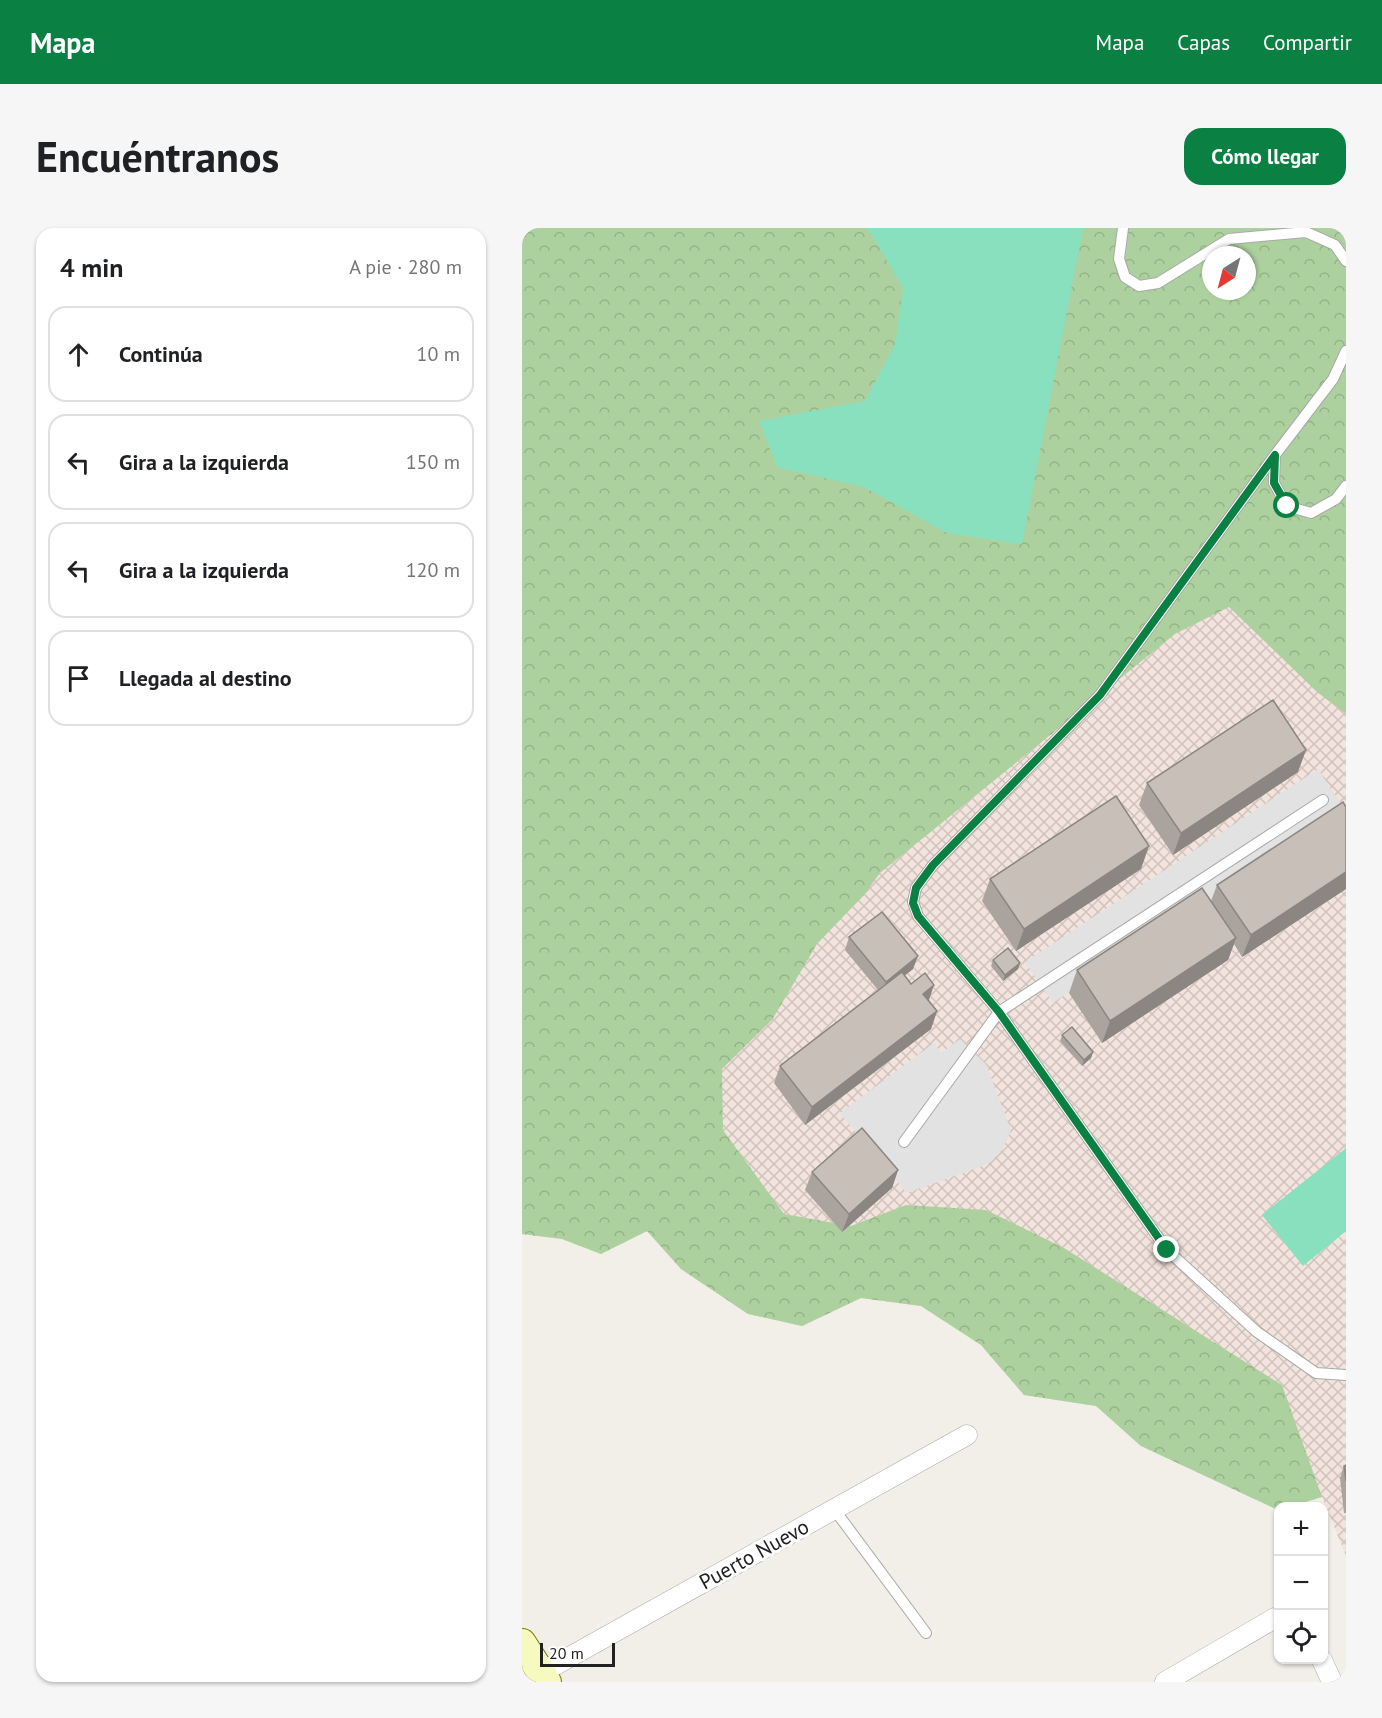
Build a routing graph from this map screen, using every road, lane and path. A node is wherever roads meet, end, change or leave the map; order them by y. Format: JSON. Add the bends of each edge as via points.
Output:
{"nodes":[{"id":1,"x":1123,"y":228,"type":"edge"},
{"id":2,"x":1346,"y":261,"type":"edge"},
{"id":3,"x":1346,"y":351,"type":"edge"},
{"id":4,"x":1275,"y":455,"type":"junction"},
{"id":5,"x":1346,"y":486,"type":"edge"},
{"id":6,"x":1323,"y":800,"type":"dead end"},
{"id":7,"x":999,"y":1012,"type":"junction"},
{"id":8,"x":904,"y":1142,"type":"dead end"},
{"id":9,"x":1346,"y":1375,"type":"edge"},
{"id":10,"x":967,"y":1435,"type":"dead end"},
{"id":11,"x":834,"y":1509,"type":"junction"},
{"id":12,"x":1274,"y":1618,"type":"edge"},
{"id":13,"x":926,"y":1633,"type":"dead end"},
{"id":14,"x":522,"y":1642,"type":"edge"},
{"id":15,"x":1324,"y":1664,"type":"edge"},
{"id":16,"x":544,"y":1678,"type":"edge"},
{"id":17,"x":1165,"y":1682,"type":"edge"},
{"id":18,"x":1332,"y":1682,"type":"edge"}],
"edges":[{"from":1,"to":2,"type":"lane","via":[[1119,260],[1125,277],[1139,286],[1158,283],[1229,239],[1306,232],[1335,245]]},
{"from":3,"to":4,"type":"lane","via":[[1333,379]]},
{"from":4,"to":5,"type":"lane","via":[[1274,483],[1287,506],[1311,513],[1336,499]]},
{"from":4,"to":7,"type":"lane","via":[[1100,695],[933,865],[916,888],[913,903],[918,916]]},
{"from":6,"to":7,"type":"lane"},
{"from":7,"to":8,"type":"lane"},
{"from":7,"to":9,"type":"lane","via":[[1167,1250],[1257,1332],[1316,1373]]},
{"from":10,"to":11,"type":"street","name":"Puerto Nuevo"},
{"from":11,"to":13,"type":"lane"},
{"from":11,"to":16,"type":"street","name":"Puerto Nuevo"},
{"from":12,"to":17,"type":"street"},
{"from":14,"to":16,"type":"street"},
{"from":15,"to":18,"type":"street"}]}
